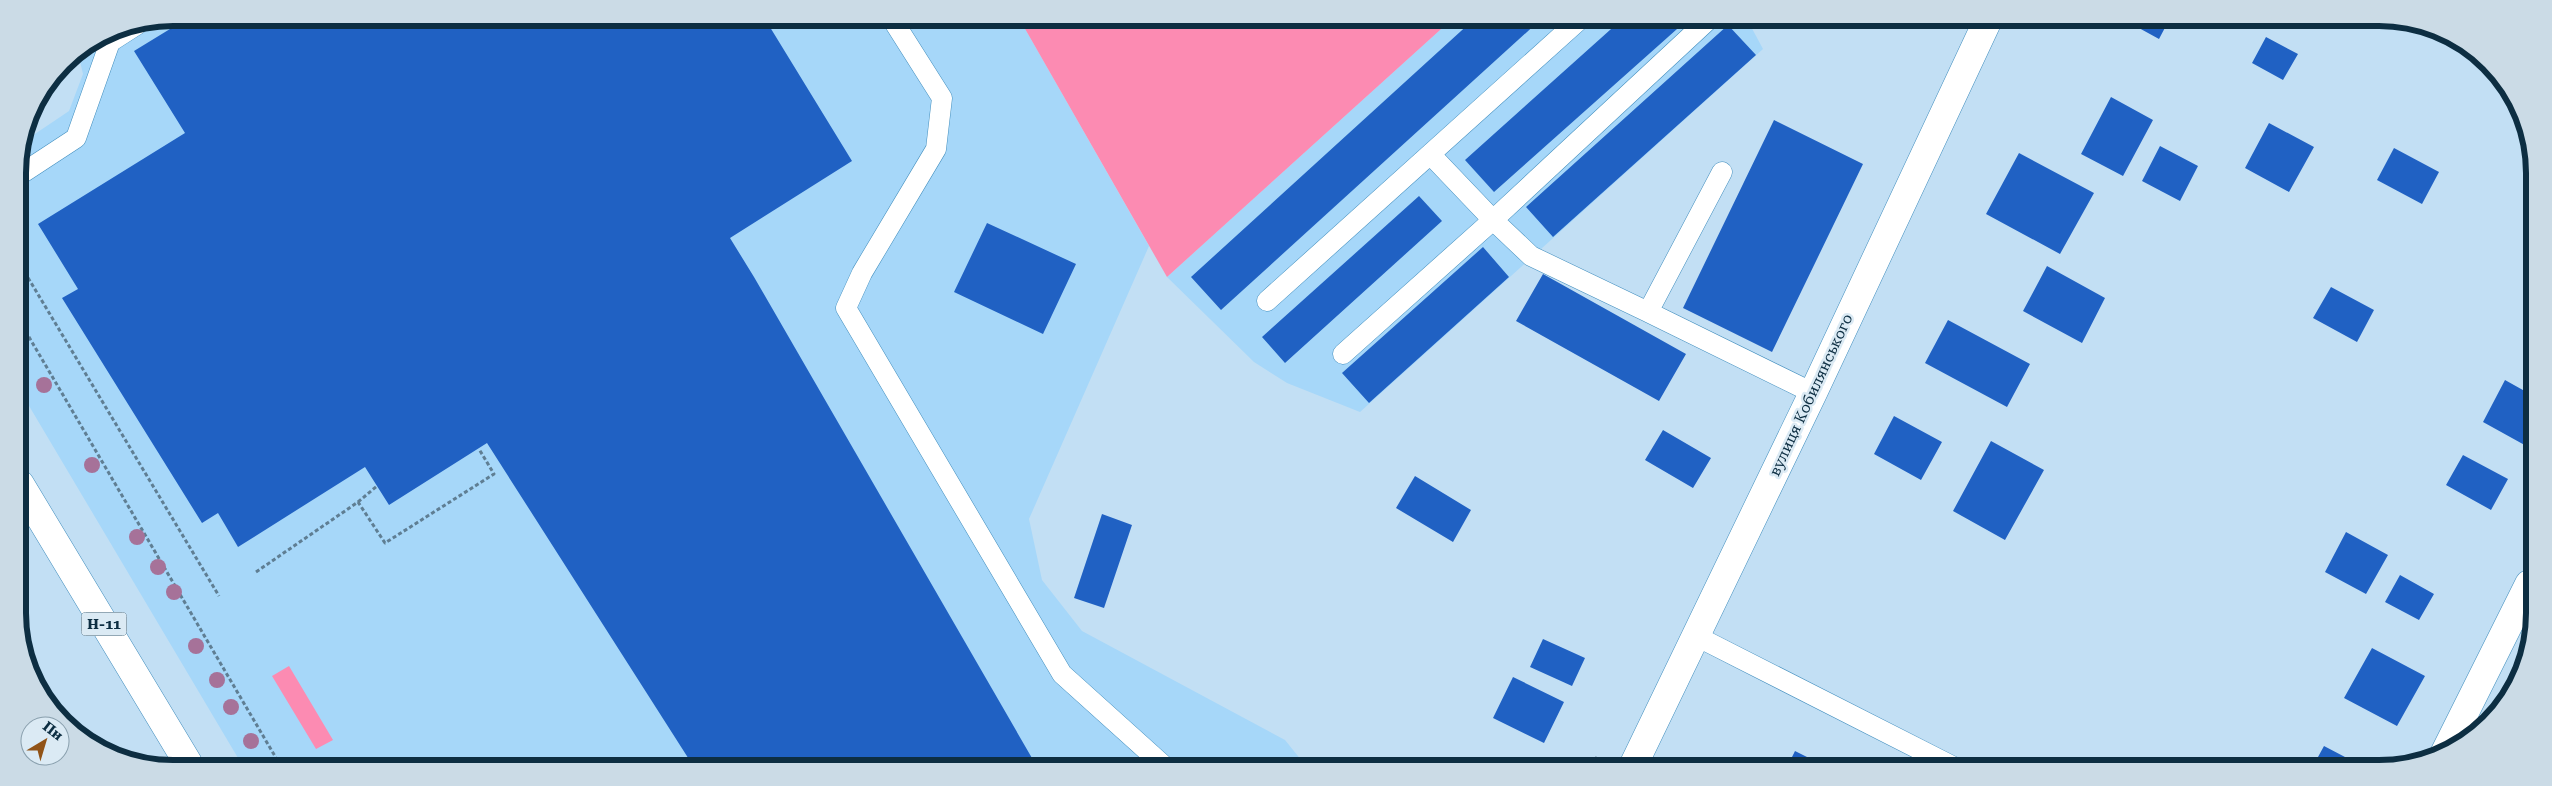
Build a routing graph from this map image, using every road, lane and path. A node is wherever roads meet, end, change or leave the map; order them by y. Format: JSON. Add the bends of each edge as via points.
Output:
{"nodes":[{"id":1,"x":1572,"y":26,"type":"edge"},
{"id":2,"x":1701,"y":26,"type":"edge"},
{"id":3,"x":1985,"y":26,"type":"edge"},
{"id":4,"x":897,"y":27,"type":"edge"},
{"id":5,"x":119,"y":36,"type":"edge"},
{"id":6,"x":1431,"y":155,"type":"junction"},
{"id":7,"x":27,"y":170,"type":"edge"},
{"id":8,"x":1722,"y":172,"type":"dead end"},
{"id":9,"x":1492,"y":220,"type":"junction"},
{"id":10,"x":27,"y":276,"type":"edge"},
{"id":11,"x":1267,"y":301,"type":"dead end"},
{"id":12,"x":1648,"y":312,"type":"junction"},
{"id":13,"x":27,"y":333,"type":"edge"},
{"id":14,"x":1343,"y":354,"type":"dead end"},
{"id":15,"x":1813,"y":393,"type":"junction"},
{"id":16,"x":479,"y":450,"type":"dead end"},
{"id":17,"x":377,"y":486,"type":"dead end"},
{"id":18,"x":26,"y":494,"type":"edge"},
{"id":19,"x":358,"y":502,"type":"junction"},
{"id":20,"x":256,"y":572,"type":"dead end"},
{"id":21,"x":2526,"y":592,"type":"edge"},
{"id":22,"x":219,"y":596,"type":"dead end"},
{"id":23,"x":1696,"y":636,"type":"junction"},
{"id":24,"x":45,"y":685,"type":"edge"},
{"id":25,"x":52,"y":696,"type":"edge"},
{"id":26,"x":2451,"y":741,"type":"edge"},
{"id":27,"x":1636,"y":759,"type":"edge"},
{"id":28,"x":1939,"y":759,"type":"edge"},
{"id":29,"x":186,"y":760,"type":"edge"},
{"id":30,"x":277,"y":760,"type":"edge"},
{"id":31,"x":1157,"y":760,"type":"edge"}],
"edges":[{"from":1,"to":6,"type":"lane"},
{"from":2,"to":9,"type":"lane"},
{"from":3,"to":15,"type":"main road","name":"вулиця Кобилянського"},
{"from":4,"to":31,"type":"lane","via":[[942,98],[936,149],[862,273],[846,308],[1062,674]]},
{"from":5,"to":7,"type":"lane","via":[[110,42],[76,138]]},
{"from":6,"to":9,"type":"lane"},
{"from":6,"to":11,"type":"lane"},
{"from":8,"to":12,"type":"lane"},
{"from":9,"to":12,"type":"lane","via":[[1531,256]]},
{"from":9,"to":14,"type":"lane"},
{"from":10,"to":22,"type":"path"},
{"from":12,"to":15,"type":"lane"},
{"from":13,"to":30,"type":"path"},
{"from":15,"to":23,"type":"main road","name":"вулиця Кобилянського"},
{"from":16,"to":19,"type":"path","via":[[494,474],[385,543]]},
{"from":17,"to":19,"type":"path"},
{"from":18,"to":29,"type":"main road","number":"Н-11"},
{"from":19,"to":20,"type":"path"},
{"from":21,"to":26,"type":"main road"},
{"from":23,"to":27,"type":"main road","name":"вулиця Кобилянського"},
{"from":23,"to":28,"type":"lane"},
{"from":24,"to":25,"type":"path"}]}
